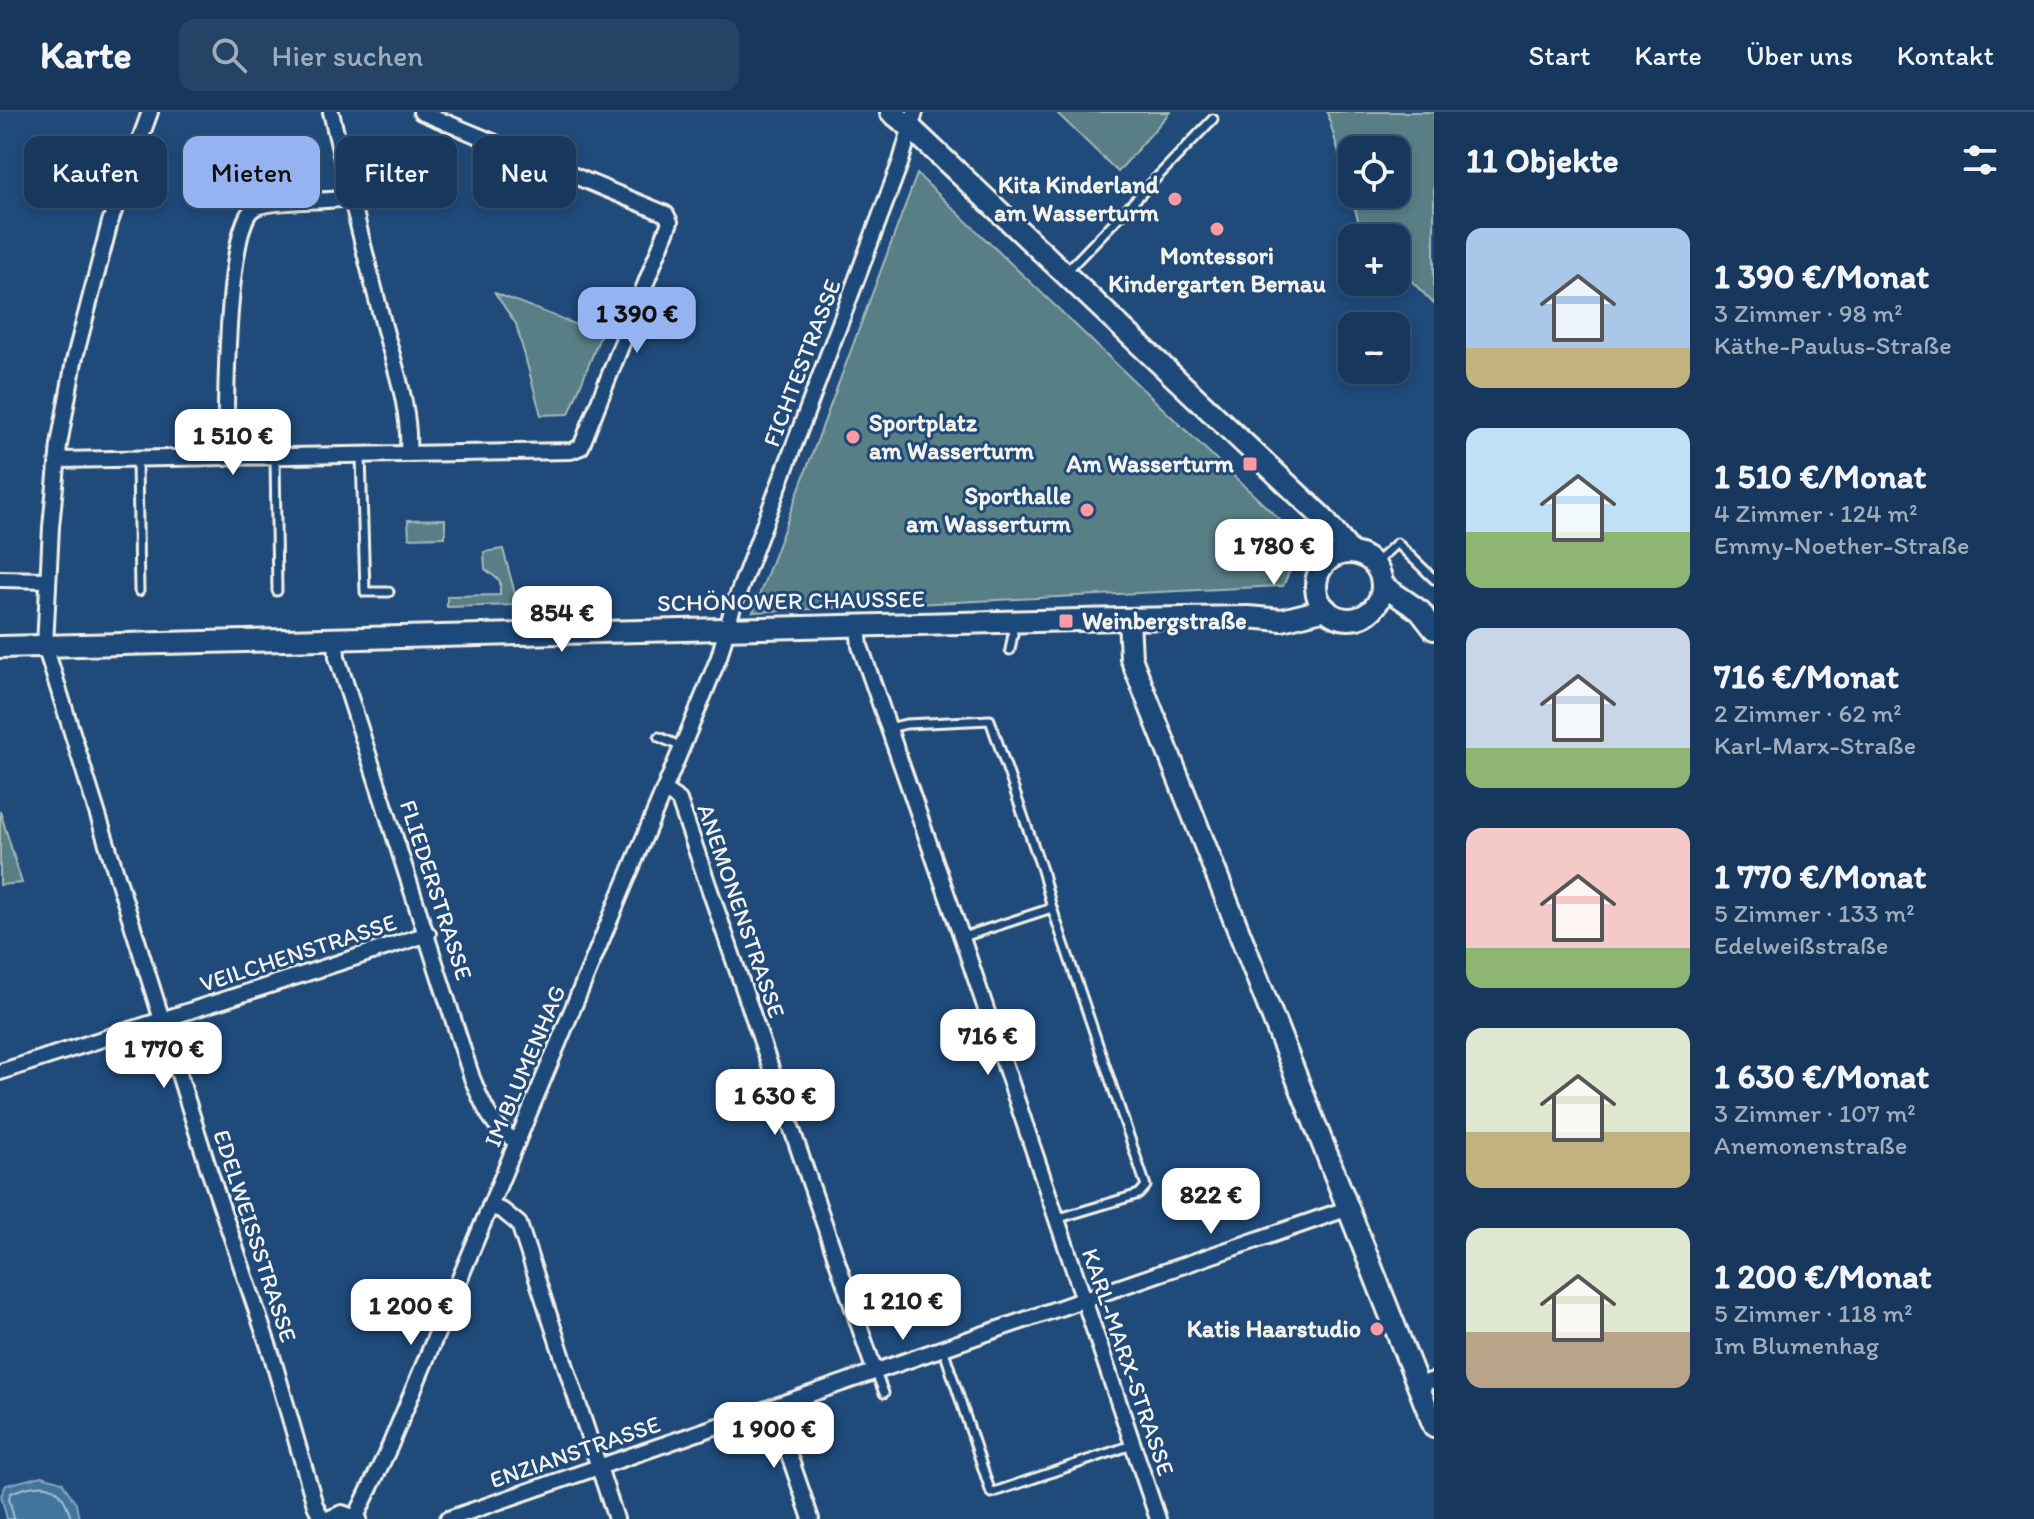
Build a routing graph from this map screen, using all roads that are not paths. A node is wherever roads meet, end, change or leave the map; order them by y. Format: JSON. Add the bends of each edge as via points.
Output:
{"nodes":[{"id":1,"x":150,"y":112,"type":"edge"},
{"id":2,"x":332,"y":112,"type":"edge"},
{"id":3,"x":421,"y":112,"type":"edge"},
{"id":4,"x":891,"y":112,"type":"edge"},
{"id":5,"x":1213,"y":119,"type":"dead end"},
{"id":6,"x":913,"y":120,"type":"edge"},
{"id":7,"x":337,"y":136,"type":"edge"},
{"id":8,"x":336,"y":199,"type":"edge"},
{"id":9,"x":353,"y":208,"type":"edge"},
{"id":10,"x":1064,"y":274,"type":"junction"},
{"id":11,"x":408,"y":453,"type":"junction"},
{"id":12,"x":361,"y":455,"type":"junction"},
{"id":13,"x":226,"y":458,"type":"junction"},
{"id":14,"x":275,"y":458,"type":"junction"},
{"id":15,"x":58,"y":460,"type":"junction"},
{"id":16,"x":137,"y":460,"type":"junction"},
{"id":17,"x":1307,"y":506,"type":"junction"},
{"id":18,"x":1351,"y":553,"type":"junction"},
{"id":19,"x":1325,"y":564,"type":"junction"},
{"id":20,"x":1374,"y":564,"type":"junction"},
{"id":21,"x":0,"y":579,"type":"edge"},
{"id":22,"x":1434,"y":579,"type":"edge"},
{"id":23,"x":48,"y":580,"type":"junction"},
{"id":24,"x":1316,"y":584,"type":"junction"},
{"id":25,"x":1382,"y":585,"type":"junction"},
{"id":26,"x":139,"y":591,"type":"dead end"},
{"id":27,"x":277,"y":591,"type":"dead end"},
{"id":28,"x":389,"y":592,"type":"dead end"},
{"id":29,"x":1375,"y":607,"type":"junction"},
{"id":30,"x":1326,"y":609,"type":"junction"},
{"id":31,"x":1248,"y":617,"type":"junction"},
{"id":32,"x":1129,"y":619,"type":"junction"},
{"id":33,"x":1009,"y":622,"type":"junction"},
{"id":34,"x":858,"y":626,"type":"junction"},
{"id":35,"x":728,"y":629,"type":"junction"},
{"id":36,"x":1433,"y":629,"type":"edge"},
{"id":37,"x":336,"y":638,"type":"junction"},
{"id":38,"x":45,"y":646,"type":"junction"},
{"id":39,"x":0,"y":647,"type":"edge"},
{"id":40,"x":1010,"y":650,"type":"dead end"},
{"id":41,"x":889,"y":728,"type":"junction"},
{"id":42,"x":659,"y":737,"type":"dead end"},
{"id":43,"x":682,"y":747,"type":"junction"},
{"id":44,"x":664,"y":790,"type":"junction"},
{"id":45,"x":1052,"y":908,"type":"junction"},
{"id":46,"x":428,"y":934,"type":"junction"},
{"id":47,"x":962,"y":938,"type":"junction"},
{"id":48,"x":162,"y":1020,"type":"junction"},
{"id":49,"x":0,"y":1072,"type":"edge"},
{"id":50,"x":517,"y":1142,"type":"junction"},
{"id":51,"x":490,"y":1206,"type":"junction"},
{"id":52,"x":1349,"y":1208,"type":"junction"},
{"id":53,"x":1056,"y":1219,"type":"junction"},
{"id":54,"x":1084,"y":1299,"type":"junction"},
{"id":55,"x":943,"y":1348,"type":"junction"},
{"id":56,"x":875,"y":1372,"type":"junction"},
{"id":57,"x":1426,"y":1382,"type":"edge"},
{"id":58,"x":884,"y":1393,"type":"dead end"},
{"id":59,"x":773,"y":1408,"type":"junction"},
{"id":60,"x":1434,"y":1426,"type":"edge"},
{"id":61,"x":1133,"y":1444,"type":"junction"},
{"id":62,"x":599,"y":1468,"type":"junction"},
{"id":63,"x":357,"y":1518,"type":"edge"},
{"id":64,"x":322,"y":1519,"type":"edge"},
{"id":65,"x":328,"y":1519,"type":"edge"},
{"id":66,"x":448,"y":1519,"type":"edge"},
{"id":67,"x":616,"y":1519,"type":"edge"},
{"id":68,"x":811,"y":1519,"type":"edge"},
{"id":69,"x":1158,"y":1519,"type":"edge"}],
"edges":[{"from":1,"to":15,"type":"street","name":"EDELWEISSSTRASSE","via":[[93,282]]},
{"from":2,"to":7,"type":"street"},
{"from":3,"to":11,"type":"street","via":[[666,214],[670,222],[581,447]]},
{"from":4,"to":6,"type":"main road"},
{"from":5,"to":10,"type":"lane"},
{"from":6,"to":10,"type":"main road"},
{"from":6,"to":35,"type":"street","name":"FICHTESTRASSE"},
{"from":8,"to":13,"type":"street","via":[[267,204],[245,218],[227,356]]},
{"from":9,"to":11,"type":"street","via":[[397,380]]},
{"from":10,"to":17,"type":"main road"},
{"from":11,"to":12,"type":"street"},
{"from":12,"to":14,"type":"street"},
{"from":12,"to":28,"type":"lane","via":[[365,592]]},
{"from":13,"to":14,"type":"street"},
{"from":13,"to":16,"type":"street"},
{"from":14,"to":27,"type":"lane"},
{"from":15,"to":16,"type":"street"},
{"from":15,"to":23,"type":"street","name":"EDELWEISSSTRASSE"},
{"from":16,"to":26,"type":"lane"},
{"from":17,"to":18,"type":"main road"},
{"from":17,"to":19,"type":"main road","via":[[1322,539]]},
{"from":18,"to":19,"type":"main road"},
{"from":18,"to":20,"type":"main road"},
{"from":19,"to":24,"type":"main road"},
{"from":20,"to":22,"type":"lane","via":[[1397,543]]},
{"from":20,"to":25,"type":"main road"},
{"from":21,"to":23,"type":"street"},
{"from":23,"to":38,"type":"street","name":"EDELWEISSSTRASSE"},
{"from":24,"to":30,"type":"main road"},
{"from":24,"to":31,"type":"main road","name":"SCHÖNOWER CHAUSSEE","via":[[1298,601]]},
{"from":25,"to":29,"type":"main road"},
{"from":25,"to":36,"type":"main road","via":[[1420,611]]},
{"from":29,"to":30,"type":"main road","via":[[1351,619]]},
{"from":29,"to":36,"type":"main road"},
{"from":30,"to":31,"type":"main road","name":"SCHÖNOWER CHAUSSEE","via":[[1282,620]]},
{"from":31,"to":32,"type":"main road","name":"SCHÖNOWER CHAUSSEE"},
{"from":32,"to":33,"type":"main road","name":"SCHÖNOWER CHAUSSEE"},
{"from":32,"to":52,"type":"main road","via":[[1131,658]]},
{"from":33,"to":34,"type":"main road","name":"SCHÖNOWER CHAUSSEE"},
{"from":33,"to":40,"type":"lane"},
{"from":34,"to":35,"type":"main road","name":"SCHÖNOWER CHAUSSEE"},
{"from":34,"to":41,"type":"street","name":"KARL-MARX-STRASSE"},
{"from":35,"to":37,"type":"main road","name":"SCHÖNOWER CHAUSSEE"},
{"from":35,"to":43,"type":"street","name":"IM BLUMENHAG"},
{"from":37,"to":38,"type":"main road","name":"SCHÖNOWER CHAUSSEE"},
{"from":37,"to":46,"type":"street","name":"FLIEDERSTRASSE","via":[[337,657]]},
{"from":38,"to":39,"type":"main road","name":"SCHÖNOWER CHAUSSEE"},
{"from":38,"to":48,"type":"street","name":"EDELWEISSSTRASSE"},
{"from":41,"to":45,"type":"lane","via":[[990,720]]},
{"from":41,"to":47,"type":"street","name":"KARL-MARX-STRASSE"},
{"from":42,"to":43,"type":"lane"},
{"from":43,"to":44,"type":"street","name":"IM BLUMENHAG"},
{"from":44,"to":50,"type":"street","name":"IM BLUMENHAG"},
{"from":44,"to":56,"type":"street","name":"ANEMONENSTRASSE","via":[[679,800]]},
{"from":45,"to":47,"type":"lane"},
{"from":45,"to":53,"type":"lane","via":[[1146,1186],[1139,1194]]},
{"from":46,"to":48,"type":"street","name":"VEILCHENSTRASSE"},
{"from":46,"to":50,"type":"street","name":"FLIEDERSTRASSE","via":[[487,1114]]},
{"from":47,"to":53,"type":"street","name":"KARL-MARX-STRASSE"},
{"from":48,"to":49,"type":"street","name":"VEILCHENSTRASSE"},
{"from":48,"to":64,"type":"street","name":"EDELWEISSSTRASSE"},
{"from":50,"to":51,"type":"street","name":"IM BLUMENHAG"},
{"from":51,"to":62,"type":"street","via":[[519,1224]]},
{"from":51,"to":63,"type":"street","name":"IM BLUMENHAG"},
{"from":52,"to":54,"type":"street","name":"ENZIANSTRASSE"},
{"from":52,"to":57,"type":"main road"},
{"from":53,"to":54,"type":"street","name":"KARL-MARX-STRASSE"},
{"from":54,"to":55,"type":"street","name":"ENZIANSTRASSE"},
{"from":54,"to":61,"type":"street","name":"KARL-MARX-STRASSE"},
{"from":55,"to":56,"type":"street","name":"ENZIANSTRASSE"},
{"from":55,"to":61,"type":"lane","via":[[991,1493]]},
{"from":56,"to":58,"type":"lane"},
{"from":56,"to":59,"type":"street","name":"ENZIANSTRASSE"},
{"from":57,"to":60,"type":"main road"},
{"from":59,"to":62,"type":"street","name":"ENZIANSTRASSE"},
{"from":59,"to":68,"type":"street"},
{"from":61,"to":69,"type":"street","name":"KARL-MARX-STRASSE"},
{"from":62,"to":66,"type":"street","name":"ENZIANSTRASSE"},
{"from":62,"to":67,"type":"street"},
{"from":63,"to":65,"type":"street","name":"IM BLUMENHAG","via":[[342,1513]]}]}
